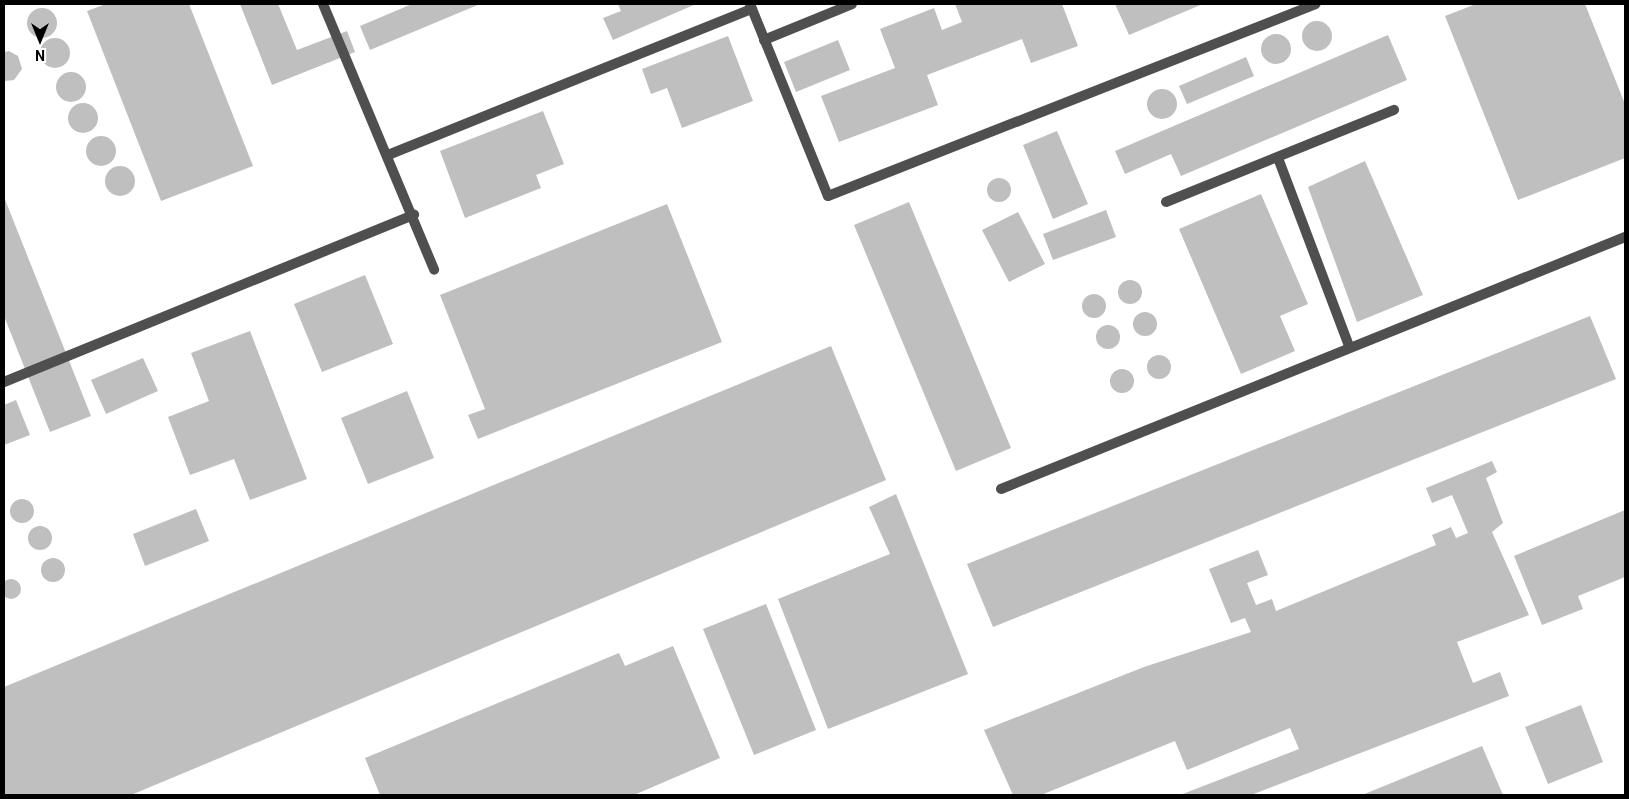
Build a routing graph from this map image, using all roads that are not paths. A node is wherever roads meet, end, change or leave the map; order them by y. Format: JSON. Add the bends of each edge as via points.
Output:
{"nodes":[{"id":1,"x":323,"y":4,"type":"edge"},
{"id":2,"x":852,"y":4,"type":"edge"},
{"id":3,"x":1316,"y":4,"type":"edge"},
{"id":4,"x":751,"y":7,"type":"edge"},
{"id":5,"x":764,"y":40,"type":"junction"},
{"id":6,"x":1394,"y":110,"type":"dead end"},
{"id":7,"x":388,"y":156,"type":"junction"},
{"id":8,"x":1278,"y":158,"type":"junction"},
{"id":9,"x":1166,"y":202,"type":"dead end"},
{"id":10,"x":414,"y":215,"type":"junction"},
{"id":11,"x":1625,"y":237,"type":"edge"},
{"id":12,"x":434,"y":270,"type":"dead end"},
{"id":13,"x":1349,"y":346,"type":"junction"},
{"id":14,"x":4,"y":382,"type":"edge"},
{"id":15,"x":1001,"y":489,"type":"dead end"}],
"edges":[{"from":1,"to":7,"type":"lane"},
{"from":2,"to":5,"type":"lane"},
{"from":3,"to":5,"type":"lane","via":[[828,196]]},
{"from":4,"to":5,"type":"lane"},
{"from":4,"to":7,"type":"lane"},
{"from":6,"to":8,"type":"lane"},
{"from":7,"to":10,"type":"lane"},
{"from":8,"to":9,"type":"lane"},
{"from":8,"to":13,"type":"lane"},
{"from":10,"to":12,"type":"lane"},
{"from":10,"to":14,"type":"lane"},
{"from":11,"to":13,"type":"lane"},
{"from":13,"to":15,"type":"lane"}]}
